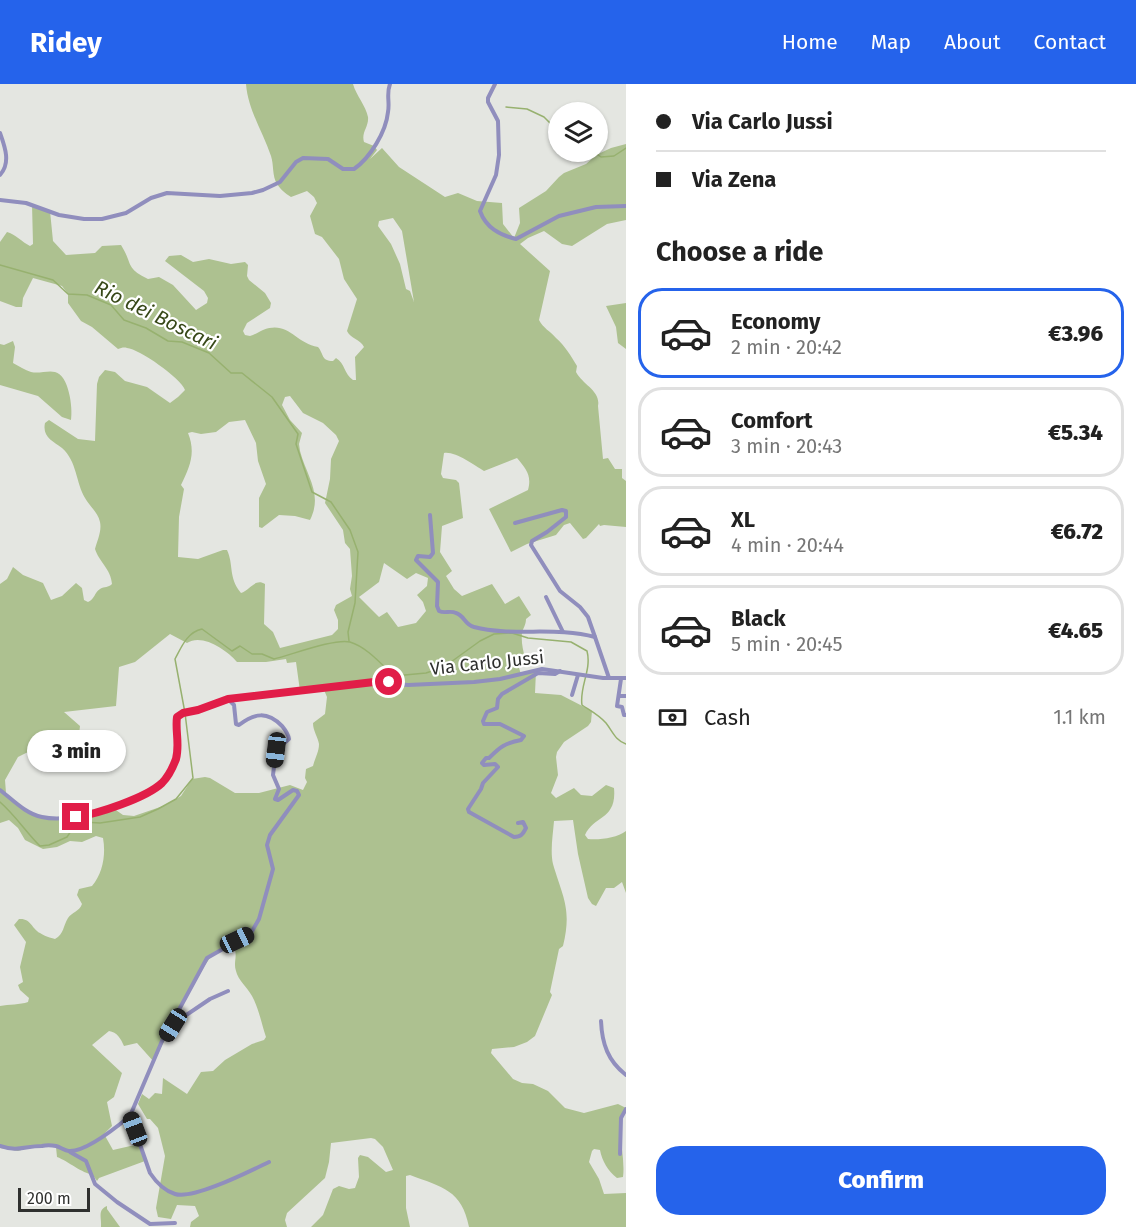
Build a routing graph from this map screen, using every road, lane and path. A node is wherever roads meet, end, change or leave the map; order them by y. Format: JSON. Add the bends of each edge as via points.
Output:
{"nodes":[{"id":1,"x":390,"y":84,"type":"edge"},
{"id":2,"x":495,"y":84,"type":"edge"},
{"id":3,"x":0,"y":133,"type":"edge"},
{"id":4,"x":0,"y":175,"type":"edge"},
{"id":5,"x":0,"y":200,"type":"edge"},
{"id":6,"x":626,"y":206,"type":"edge"},
{"id":7,"x":430,"y":515,"type":"dead end"},
{"id":8,"x":515,"y":523,"type":"dead end"},
{"id":9,"x":546,"y":597,"type":"dead end"},
{"id":10,"x":563,"y":632,"type":"junction"},
{"id":11,"x":595,"y":637,"type":"junction"},
{"id":12,"x":560,"y":671,"type":"junction"},
{"id":13,"x":580,"y":675,"type":"junction"},
{"id":14,"x":609,"y":678,"type":"junction"},
{"id":15,"x":624,"y":678,"type":"edge"},
{"id":16,"x":572,"y":695,"type":"dead end"},
{"id":17,"x":619,"y":696,"type":"junction"},
{"id":18,"x":626,"y":696,"type":"edge"},
{"id":19,"x":228,"y":699,"type":"junction"},
{"id":20,"x":626,"y":715,"type":"edge"},
{"id":21,"x":0,"y":790,"type":"edge"},
{"id":22,"x":518,"y":823,"type":"dead end"},
{"id":23,"x":228,"y":991,"type":"dead end"},
{"id":24,"x":602,"y":1021,"type":"dead end"},
{"id":25,"x":173,"y":1025,"type":"junction"},
{"id":26,"x":626,"y":1075,"type":"edge"},
{"id":27,"x":626,"y":1109,"type":"edge"},
{"id":28,"x":130,"y":1116,"type":"junction"},
{"id":29,"x":0,"y":1146,"type":"edge"},
{"id":30,"x":69,"y":1151,"type":"junction"},
{"id":31,"x":620,"y":1154,"type":"dead end"},
{"id":32,"x":269,"y":1162,"type":"dead end"},
{"id":33,"x":175,"y":1223,"type":"dead end"}],
"edges":[{"from":1,"to":5,"type":"street","via":[[385,127],[354,169],[346,170],[328,159],[303,158],[280,182],[252,194],[167,194],[151,198],[126,213],[102,219],[59,215],[26,203]]},
{"from":2,"to":6,"type":"street","via":[[488,102],[498,121],[498,167],[480,212],[490,226],[500,235],[516,239],[559,216],[596,207]]},
{"from":3,"to":4,"type":"street","via":[[7,161]]},
{"from":7,"to":10,"type":"street","name":"Via Carlo Jussi","via":[[433,553],[416,560],[438,582],[439,611],[454,612],[470,626],[480,628]]},
{"from":8,"to":11,"type":"street","via":[[566,511],[566,517],[531,545],[560,591],[588,617]]},
{"from":9,"to":10,"type":"street"},
{"from":10,"to":11,"type":"street","name":"Via Carlo Jussi"},
{"from":11,"to":14,"type":"street"},
{"from":12,"to":13,"type":"street","name":"Via Carlo Jussi"},
{"from":12,"to":19,"type":"street","name":"Via Carlo Jussi","via":[[542,669],[500,679],[408,686],[374,682]]},
{"from":12,"to":22,"type":"street","via":[[538,673],[502,694],[497,708],[487,712],[483,721],[500,724],[524,736],[507,742],[482,763],[498,766],[483,783],[469,812],[514,837],[526,828],[523,822]]},
{"from":13,"to":14,"type":"street","name":"Via Carlo Jussi"},
{"from":13,"to":16,"type":"street"},
{"from":14,"to":15,"type":"street","name":"Via Carlo Jussi"},
{"from":15,"to":17,"type":"street"},
{"from":17,"to":18,"type":"street"},
{"from":17,"to":20,"type":"street","via":[[617,706]]},
{"from":19,"to":21,"type":"street","name":"Via Carlo Jussi","via":[[177,717],[176,759],[163,782],[106,810],[91,815],[44,818],[26,811]]},
{"from":19,"to":25,"type":"street","via":[[234,705],[236,724],[266,715],[273,717],[288,734],[289,739],[276,750],[273,775],[279,789],[275,799],[293,790],[299,795],[270,834],[267,845],[273,869],[259,919],[250,933],[207,958]]},
{"from":23,"to":25,"type":"street"},
{"from":24,"to":26,"type":"street","via":[[608,1056]]},
{"from":25,"to":28,"type":"street","via":[[162,1041]]},
{"from":27,"to":31,"type":"street","via":[[621,1118]]},
{"from":28,"to":30,"type":"street","via":[[82,1148]]},
{"from":28,"to":32,"type":"street","via":[[150,1173],[155,1181],[176,1194],[189,1195],[216,1186]]},
{"from":29,"to":30,"type":"street","via":[[22,1150],[47,1145]]},
{"from":30,"to":33,"type":"street","via":[[86,1161],[95,1184],[117,1202],[150,1224]]}]}
